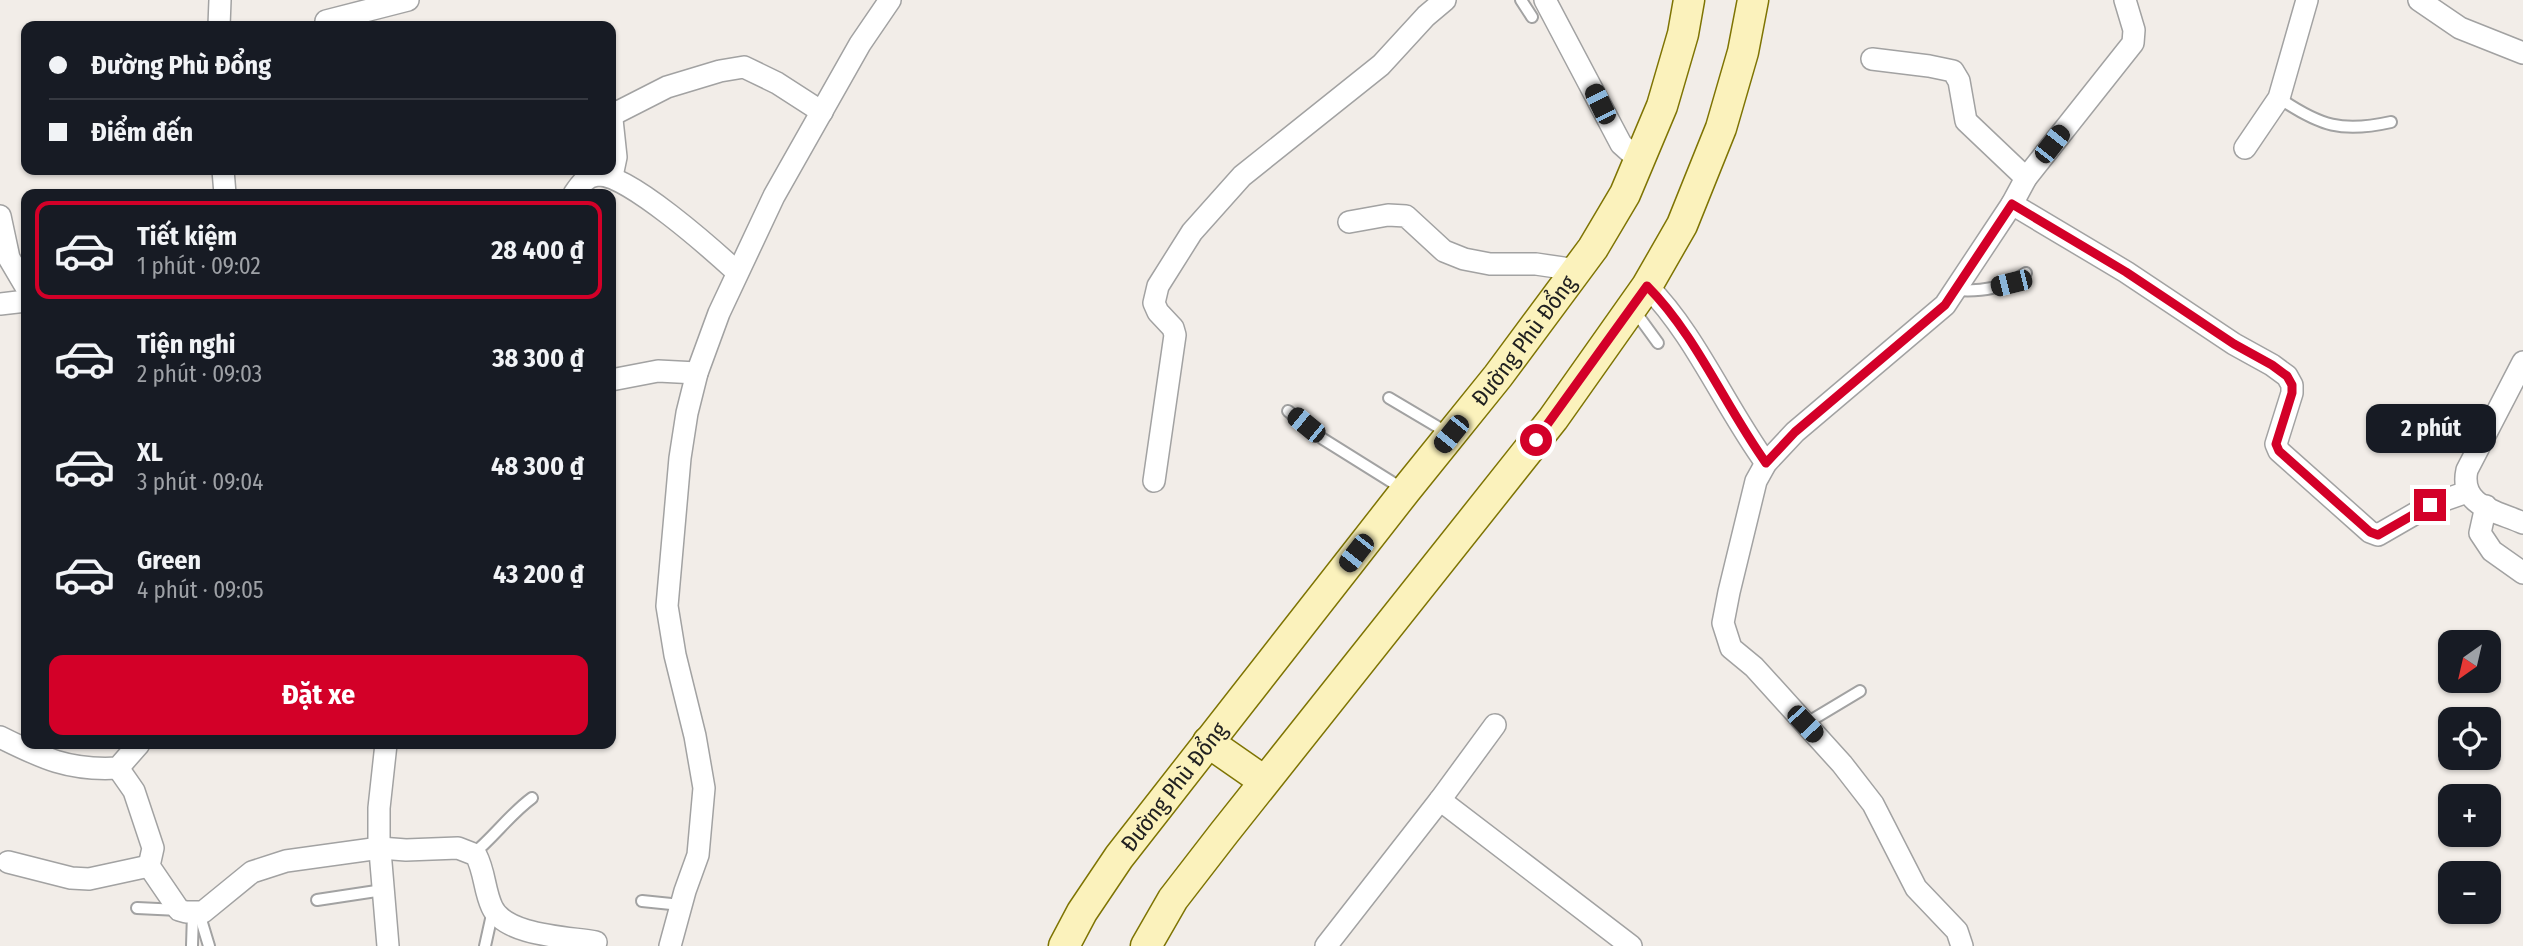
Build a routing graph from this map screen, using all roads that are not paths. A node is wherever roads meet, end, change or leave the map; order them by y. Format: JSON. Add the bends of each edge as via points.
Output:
{"nodes":[{"id":1,"x":220,"y":0,"type":"edge"},
{"id":2,"x":408,"y":0,"type":"edge"},
{"id":3,"x":890,"y":0,"type":"edge"},
{"id":4,"x":1445,"y":0,"type":"edge"},
{"id":5,"x":1521,"y":0,"type":"edge"},
{"id":6,"x":1689,"y":0,"type":"edge"},
{"id":7,"x":1754,"y":0,"type":"edge"},
{"id":8,"x":2126,"y":0,"type":"edge"},
{"id":9,"x":2307,"y":0,"type":"edge"},
{"id":10,"x":2418,"y":0,"type":"edge"},
{"id":11,"x":1539,"y":8,"type":"edge"},
{"id":12,"x":219,"y":21,"type":"edge"},
{"id":13,"x":326,"y":21,"type":"dead end"},
{"id":14,"x":2523,"y":53,"type":"edge"},
{"id":15,"x":1872,"y":58,"type":"dead end"},
{"id":16,"x":2278,"y":98,"type":"junction"},
{"id":17,"x":616,"y":111,"type":"edge"},
{"id":18,"x":822,"y":112,"type":"junction"},
{"id":19,"x":2391,"y":122,"type":"dead end"},
{"id":20,"x":2245,"y":148,"type":"dead end"},
{"id":21,"x":1640,"y":160,"type":"junction"},
{"id":22,"x":595,"y":175,"type":"edge"},
{"id":23,"x":595,"y":175,"type":"edge"},
{"id":24,"x":612,"y":176,"type":"joint"},
{"id":25,"x":2026,"y":178,"type":"junction"},
{"id":26,"x":578,"y":189,"type":"edge"},
{"id":27,"x":2012,"y":204,"type":"junction"},
{"id":28,"x":0,"y":216,"type":"edge"},
{"id":29,"x":1349,"y":222,"type":"dead end"},
{"id":30,"x":4,"y":257,"type":"edge"},
{"id":31,"x":1577,"y":270,"type":"junction"},
{"id":32,"x":737,"y":272,"type":"junction"},
{"id":33,"x":2026,"y":274,"type":"dead end"},
{"id":34,"x":21,"y":280,"type":"edge"},
{"id":35,"x":1956,"y":290,"type":"junction"},
{"id":36,"x":1640,"y":297,"type":"junction"},
{"id":37,"x":21,"y":302,"type":"edge"},
{"id":38,"x":0,"y":304,"type":"edge"},
{"id":39,"x":1658,"y":343,"type":"dead end"},
{"id":40,"x":2523,"y":362,"type":"edge"},
{"id":41,"x":696,"y":373,"type":"junction"},
{"id":42,"x":616,"y":379,"type":"edge"},
{"id":43,"x":1389,"y":398,"type":"dead end"},
{"id":44,"x":1289,"y":411,"type":"dead end"},
{"id":45,"x":1451,"y":434,"type":"junction"},
{"id":46,"x":1766,"y":463,"type":"junction"},
{"id":47,"x":1154,"y":481,"type":"dead end"},
{"id":48,"x":1406,"y":490,"type":"junction"},
{"id":49,"x":2467,"y":492,"type":"junction"},
{"id":50,"x":2486,"y":506,"type":"junction"},
{"id":51,"x":2523,"y":523,"type":"edge"},
{"id":52,"x":2523,"y":573,"type":"edge"},
{"id":53,"x":1860,"y":691,"type":"dead end"},
{"id":54,"x":1805,"y":724,"type":"junction"},
{"id":55,"x":1495,"y":725,"type":"dead end"},
{"id":56,"x":0,"y":737,"type":"edge"},
{"id":57,"x":1208,"y":742,"type":"junction"},
{"id":58,"x":21,"y":746,"type":"edge"},
{"id":59,"x":28,"y":749,"type":"edge"},
{"id":60,"x":135,"y":749,"type":"edge"},
{"id":61,"x":385,"y":749,"type":"edge"},
{"id":62,"x":118,"y":768,"type":"junction"},
{"id":63,"x":1264,"y":781,"type":"junction"},
{"id":64,"x":532,"y":798,"type":"dead end"},
{"id":65,"x":1440,"y":800,"type":"junction"},
{"id":66,"x":380,"y":848,"type":"junction"},
{"id":67,"x":473,"y":853,"type":"junction"},
{"id":68,"x":8,"y":862,"type":"dead end"},
{"id":69,"x":149,"y":866,"type":"junction"},
{"id":70,"x":383,"y":890,"type":"junction"},
{"id":71,"x":317,"y":900,"type":"dead end"},
{"id":72,"x":642,"y":901,"type":"dead end"},
{"id":73,"x":681,"y":905,"type":"junction"},
{"id":74,"x":136,"y":908,"type":"dead end"},
{"id":75,"x":493,"y":910,"type":"junction"},
{"id":76,"x":190,"y":912,"type":"junction"},
{"id":77,"x":596,"y":942,"type":"dead end"},
{"id":78,"x":192,"y":946,"type":"edge"},
{"id":79,"x":209,"y":946,"type":"edge"},
{"id":80,"x":388,"y":946,"type":"edge"},
{"id":81,"x":485,"y":946,"type":"edge"},
{"id":82,"x":670,"y":946,"type":"edge"},
{"id":83,"x":1064,"y":946,"type":"edge"},
{"id":84,"x":1146,"y":946,"type":"edge"},
{"id":85,"x":1326,"y":946,"type":"edge"},
{"id":86,"x":1631,"y":946,"type":"edge"},
{"id":87,"x":1962,"y":946,"type":"edge"}],
"edges":[{"from":1,"to":12,"type":"street"},
{"from":2,"to":13,"type":"street"},
{"from":3,"to":18,"type":"street"},
{"from":4,"to":47,"type":"street","via":[[1381,65],[1242,176],[1192,232],[1158,286],[1154,303],[1175,335]]},
{"from":5,"to":11,"type":"lane"},
{"from":6,"to":21,"type":"main road","name":"Đường Phù Đổng","via":[[1673,71]]},
{"from":7,"to":36,"type":"main road","via":[[1721,128],[1686,215]]},
{"from":8,"to":25,"type":"street","via":[[2133,43]]},
{"from":9,"to":16,"type":"street"},
{"from":10,"to":14,"type":"street","via":[[2460,28]]},
{"from":11,"to":21,"type":"street","via":[[1621,144]]},
{"from":15,"to":25,"type":"street","via":[[1953,71],[1966,121]]},
{"from":16,"to":19,"type":"lane","via":[[2328,125],[2364,128]]},
{"from":16,"to":20,"type":"street"},
{"from":17,"to":18,"type":"street","via":[[667,86],[744,67]]},
{"from":18,"to":32,"type":"street"},
{"from":21,"to":31,"type":"main road","name":"Đường Phù Đổng","via":[[1616,212]]},
{"from":22,"to":24,"type":"street"},
{"from":23,"to":26,"type":"street"},
{"from":24,"to":32,"type":"street","via":[[694,233]]},
{"from":25,"to":27,"type":"street"},
{"from":27,"to":35,"type":"street"},
{"from":27,"to":49,"type":"street","via":[[2287,376],[2292,393],[2276,444],[2279,451],[2370,532],[2378,535],[2430,505]]},
{"from":28,"to":30,"type":"street"},
{"from":29,"to":31,"type":"street","via":[[1406,216],[1444,251],[1464,259]]},
{"from":30,"to":34,"type":"street"},
{"from":31,"to":45,"type":"main road","name":"Đường Phù Đổng"},
{"from":32,"to":41,"type":"street"},
{"from":33,"to":35,"type":"lane","via":[[1978,292]]},
{"from":35,"to":46,"type":"street","via":[[1945,305],[1795,432]]},
{"from":36,"to":39,"type":"lane"},
{"from":36,"to":46,"type":"street","via":[[1666,305]]},
{"from":36,"to":63,"type":"main road","via":[[1553,419]]},
{"from":37,"to":38,"type":"street"},
{"from":40,"to":49,"type":"street","via":[[2467,470]]},
{"from":41,"to":42,"type":"street","via":[[658,371]]},
{"from":41,"to":73,"type":"street","via":[[680,458],[667,606],[704,788],[698,855]]},
{"from":43,"to":45,"type":"lane"},
{"from":44,"to":48,"type":"lane","via":[[1323,439]]},
{"from":45,"to":48,"type":"main road","name":"Đường Phù Đổng"},
{"from":46,"to":54,"type":"street","via":[[1745,522],[1723,624],[1731,648]]},
{"from":48,"to":57,"type":"main road","name":"Đường Phù Đổng"},
{"from":49,"to":50,"type":"street","via":[[2473,501]]},
{"from":50,"to":51,"type":"street"},
{"from":50,"to":52,"type":"street","via":[[2480,533],[2492,551]]},
{"from":53,"to":54,"type":"lane"},
{"from":54,"to":87,"type":"street","via":[[1873,804],[1916,888],[1957,931]]},
{"from":55,"to":65,"type":"street"},
{"from":56,"to":58,"type":"street"},
{"from":57,"to":63,"type":"main road"},
{"from":57,"to":83,"type":"main road","name":"Đường Phù Đổng","via":[[1119,857]]},
{"from":59,"to":62,"type":"street","via":[[62,764]]},
{"from":60,"to":62,"type":"street"},
{"from":61,"to":66,"type":"street"},
{"from":62,"to":69,"type":"street","via":[[134,791],[153,848]]},
{"from":63,"to":84,"type":"main road","via":[[1173,899]]},
{"from":64,"to":67,"type":"lane"},
{"from":65,"to":85,"type":"street"},
{"from":65,"to":86,"type":"street"},
{"from":66,"to":67,"type":"street","via":[[458,848]]},
{"from":66,"to":70,"type":"street"},
{"from":66,"to":76,"type":"street","via":[[261,867]]},
{"from":67,"to":75,"type":"street"},
{"from":68,"to":69,"type":"street","via":[[89,879]]},
{"from":69,"to":76,"type":"street"},
{"from":70,"to":71,"type":"lane"},
{"from":70,"to":80,"type":"street"},
{"from":72,"to":73,"type":"lane"},
{"from":73,"to":82,"type":"street"},
{"from":74,"to":76,"type":"lane"},
{"from":75,"to":77,"type":"street","via":[[503,921],[523,930]]},
{"from":75,"to":81,"type":"lane"},
{"from":76,"to":78,"type":"lane"},
{"from":76,"to":79,"type":"lane"}]}
